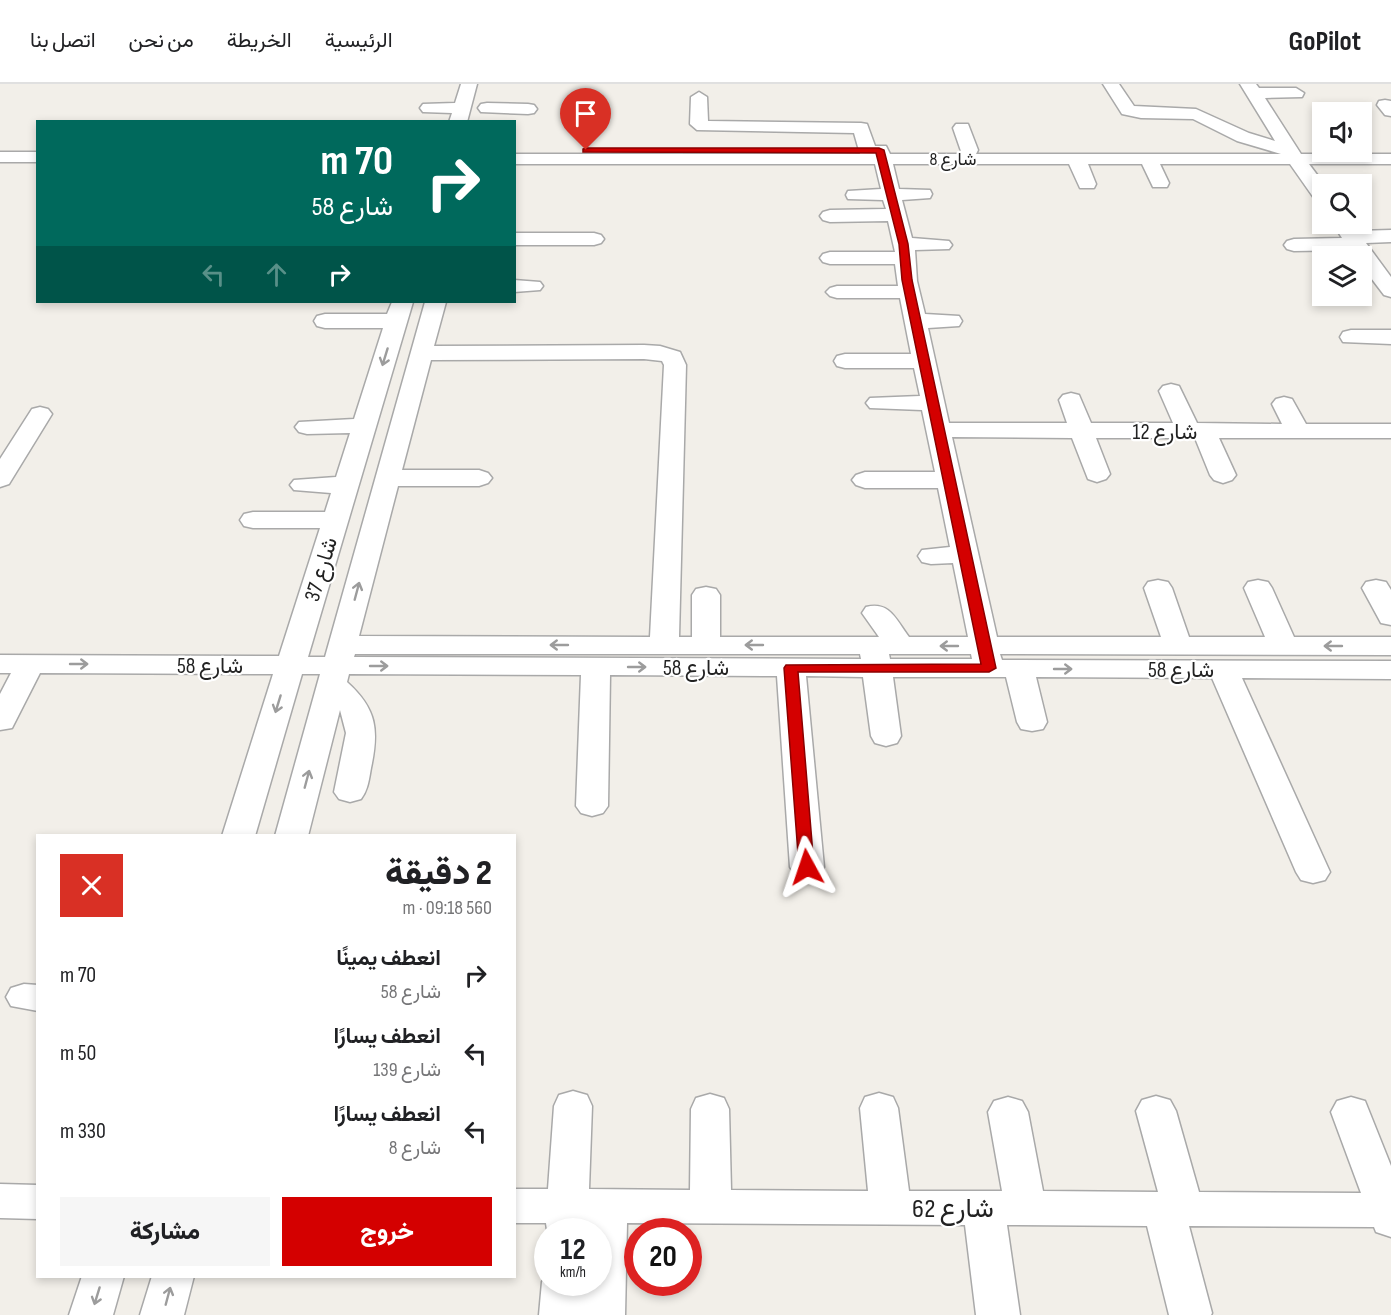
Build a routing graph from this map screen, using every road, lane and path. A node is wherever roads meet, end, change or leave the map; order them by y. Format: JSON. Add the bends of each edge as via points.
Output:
{"nodes":[{"id":1,"x":469,"y":84,"type":"edge"},
{"id":2,"x":1111,"y":84,"type":"edge"},
{"id":3,"x":1251,"y":88,"type":"edge"},
{"id":4,"x":699,"y":97,"type":"dead end"},
{"id":5,"x":530,"y":102,"type":"dead end"},
{"id":6,"x":429,"y":108,"type":"dead end"},
{"id":7,"x":487,"y":108,"type":"edge"},
{"id":8,"x":1264,"y":109,"type":"junction"},
{"id":9,"x":460,"y":115,"type":"edge"},
{"id":10,"x":777,"y":127,"type":"junction"},
{"id":11,"x":962,"y":128,"type":"dead end"},
{"id":12,"x":1096,"y":142,"type":"dead end"},
{"id":13,"x":1166,"y":142,"type":"dead end"},
{"id":14,"x":0,"y":150,"type":"edge"},
{"id":15,"x":36,"y":150,"type":"edge"},
{"id":16,"x":516,"y":150,"type":"edge"},
{"id":17,"x":779,"y":150,"type":"junction"},
{"id":18,"x":969,"y":150,"type":"junction"},
{"id":19,"x":1206,"y":151,"type":"junction"},
{"id":20,"x":1372,"y":151,"type":"edge"},
{"id":21,"x":1391,"y":151,"type":"edge"},
{"id":22,"x":871,"y":152,"type":"junction"},
{"id":23,"x":1312,"y":152,"type":"edge"},
{"id":24,"x":1073,"y":154,"type":"junction"},
{"id":25,"x":1292,"y":155,"type":"junction"},
{"id":26,"x":0,"y":157,"type":"edge"},
{"id":27,"x":36,"y":158,"type":"edge"},
{"id":28,"x":516,"y":159,"type":"edge"},
{"id":29,"x":1148,"y":159,"type":"junction"},
{"id":30,"x":1391,"y":159,"type":"edge"},
{"id":31,"x":1345,"y":174,"type":"edge"},
{"id":32,"x":1247,"y":178,"type":"dead end"},
{"id":33,"x":1312,"y":182,"type":"edge"},
{"id":34,"x":1160,"y":183,"type":"dead end"},
{"id":35,"x":1087,"y":184,"type":"dead end"},
{"id":36,"x":923,"y":194,"type":"dead end"},
{"id":37,"x":855,"y":195,"type":"dead end"},
{"id":38,"x":894,"y":205,"type":"junction"},
{"id":39,"x":830,"y":216,"type":"dead end"},
{"id":40,"x":1350,"y":235,"type":"edge"},
{"id":41,"x":1391,"y":236,"type":"edge"},
{"id":42,"x":516,"y":239,"type":"edge"},
{"id":43,"x":594,"y":239,"type":"dead end"},
{"id":44,"x":942,"y":245,"type":"dead end"},
{"id":45,"x":1294,"y":245,"type":"dead end"},
{"id":46,"x":830,"y":258,"type":"dead end"},
{"id":47,"x":910,"y":271,"type":"junction"},
{"id":48,"x":872,"y":280,"type":"dead end"},
{"id":49,"x":1388,"y":282,"type":"edge"},
{"id":50,"x":837,"y":292,"type":"dead end"},
{"id":51,"x":435,"y":303,"type":"edge"},
{"id":52,"x":399,"y":311,"type":"edge"},
{"id":53,"x":325,"y":321,"type":"dead end"},
{"id":54,"x":915,"y":321,"type":"junction"},
{"id":55,"x":951,"y":321,"type":"dead end"},
{"id":56,"x":1351,"y":337,"type":"dead end"},
{"id":57,"x":1391,"y":337,"type":"edge"},
{"id":58,"x":421,"y":353,"type":"junction"},
{"id":59,"x":845,"y":361,"type":"dead end"},
{"id":60,"x":924,"y":361,"type":"junction"},
{"id":61,"x":1171,"y":392,"type":"dead end"},
{"id":62,"x":1071,"y":400,"type":"dead end"},
{"id":63,"x":1284,"y":404,"type":"dead end"},
{"id":64,"x":1351,"y":405,"type":"dead end"},
{"id":65,"x":40,"y":414,"type":"dead end"},
{"id":66,"x":880,"y":414,"type":"dead end"},
{"id":67,"x":936,"y":419,"type":"junction"},
{"id":68,"x":307,"y":426,"type":"dead end"},
{"id":69,"x":364,"y":426,"type":"junction"},
{"id":70,"x":1090,"y":430,"type":"junction"},
{"id":71,"x":1298,"y":430,"type":"junction"},
{"id":72,"x":1196,"y":431,"type":"junction"},
{"id":73,"x":1391,"y":431,"type":"edge"},
{"id":74,"x":1356,"y":437,"type":"junction"},
{"id":75,"x":1105,"y":474,"type":"dead end"},
{"id":76,"x":1223,"y":475,"type":"dead end"},
{"id":77,"x":388,"y":478,"type":"junction"},
{"id":78,"x":479,"y":478,"type":"dead end"},
{"id":79,"x":0,"y":479,"type":"edge"},
{"id":80,"x":865,"y":480,"type":"dead end"},
{"id":81,"x":949,"y":480,"type":"junction"},
{"id":82,"x":303,"y":485,"type":"dead end"},
{"id":83,"x":346,"y":485,"type":"junction"},
{"id":84,"x":253,"y":520,"type":"dead end"},
{"id":85,"x":335,"y":520,"type":"junction"},
{"id":86,"x":931,"y":555,"type":"dead end"},
{"id":87,"x":965,"y":555,"type":"junction"},
{"id":88,"x":1148,"y":588,"type":"dead end"},
{"id":89,"x":1258,"y":588,"type":"dead end"},
{"id":90,"x":1376,"y":588,"type":"dead end"},
{"id":91,"x":706,"y":595,"type":"dead end"},
{"id":92,"x":876,"y":613,"type":"dead end"},
{"id":93,"x":1391,"y":617,"type":"edge"},
{"id":94,"x":0,"y":644,"type":"edge"},
{"id":95,"x":664,"y":645,"type":"junction"},
{"id":96,"x":706,"y":645,"type":"junction"},
{"id":97,"x":1168,"y":646,"type":"junction"},
{"id":98,"x":1283,"y":646,"type":"junction"},
{"id":99,"x":1391,"y":646,"type":"edge"},
{"id":100,"x":884,"y":653,"type":"junction"},
{"id":101,"x":294,"y":655,"type":"junction"},
{"id":102,"x":987,"y":657,"type":"junction"},
{"id":103,"x":0,"y":664,"type":"edge"},
{"id":104,"x":30,"y":664,"type":"junction"},
{"id":105,"x":337,"y":665,"type":"junction"},
{"id":106,"x":596,"y":667,"type":"junction"},
{"id":107,"x":790,"y":668,"type":"junction"},
{"id":108,"x":1019,"y":669,"type":"junction"},
{"id":109,"x":1223,"y":669,"type":"junction"},
{"id":110,"x":1391,"y":670,"type":"edge"},
{"id":111,"x":1,"y":721,"type":"edge"},
{"id":112,"x":1032,"y":722,"type":"dead end"},
{"id":113,"x":886,"y":736,"type":"dead end"},
{"id":114,"x":350,"y":792,"type":"dead end"},
{"id":115,"x":592,"y":806,"type":"dead end"},
{"id":116,"x":239,"y":834,"type":"edge"},
{"id":117,"x":292,"y":834,"type":"edge"},
{"id":118,"x":807,"y":867,"type":"dead end"},
{"id":119,"x":1313,"y":872,"type":"dead end"},
{"id":120,"x":573,"y":1106,"type":"dead end"},
{"id":121,"x":710,"y":1108,"type":"dead end"},
{"id":122,"x":873,"y":1109,"type":"dead end"},
{"id":123,"x":1156,"y":1111,"type":"dead end"},
{"id":124,"x":1008,"y":1112,"type":"dead end"},
{"id":125,"x":1351,"y":1112,"type":"dead end"},
{"id":126,"x":0,"y":1201,"type":"edge"},
{"id":127,"x":36,"y":1202,"type":"edge"},
{"id":128,"x":516,"y":1206,"type":"edge"},
{"id":129,"x":711,"y":1207,"type":"junction"},
{"id":130,"x":883,"y":1208,"type":"junction"},
{"id":131,"x":984,"y":1209,"type":"junction"},
{"id":132,"x":1026,"y":1209,"type":"junction"},
{"id":133,"x":1173,"y":1209,"type":"junction"},
{"id":134,"x":1390,"y":1214,"type":"edge"},
{"id":135,"x":580,"y":1215,"type":"edge"},
{"id":136,"x":102,"y":1278,"type":"edge"},
{"id":137,"x":172,"y":1278,"type":"edge"},
{"id":138,"x":562,"y":1296,"type":"edge"},
{"id":139,"x":1190,"y":1313,"type":"dead end"},
{"id":140,"x":91,"y":1315,"type":"edge"},
{"id":141,"x":162,"y":1315,"type":"edge"},
{"id":142,"x":561,"y":1315,"type":"edge"},
{"id":143,"x":603,"y":1315,"type":"edge"},
{"id":144,"x":998,"y":1315,"type":"edge"}],
"edges":[{"from":1,"to":9,"type":"street"},
{"from":2,"to":25,"type":"street","via":[[1128,111],[1196,114]]},
{"from":3,"to":8,"type":"street"},
{"from":3,"to":8,"type":"street","via":[[1296,101]]},
{"from":4,"to":10,"type":"street","via":[[700,125]]},
{"from":5,"to":7,"type":"street"},
{"from":6,"to":9,"type":"street"},
{"from":8,"to":25,"type":"street"},
{"from":10,"to":17,"type":"street"},
{"from":10,"to":22,"type":"street","via":[[855,128]]},
{"from":11,"to":18,"type":"street"},
{"from":12,"to":24,"type":"street"},
{"from":13,"to":19,"type":"street"},
{"from":14,"to":15,"type":"street"},
{"from":16,"to":17,"type":"street","name":"شارع 8","via":[[682,146]]},
{"from":17,"to":22,"type":"street","name":"شارع 8"},
{"from":18,"to":22,"type":"street","name":"شارع 8"},
{"from":18,"to":24,"type":"street","name":"شارع 8"},
{"from":19,"to":24,"type":"street","name":"شارع 8"},
{"from":19,"to":25,"type":"street","name":"شارع 8"},
{"from":20,"to":21,"type":"street"},
{"from":22,"to":24,"type":"street","name":"شارع 8"},
{"from":22,"to":28,"type":"street","name":"شارع 8","via":[[570,168]]},
{"from":22,"to":38,"type":"street"},
{"from":23,"to":25,"type":"street","name":"شارع 8"},
{"from":24,"to":29,"type":"street","name":"شارع 8"},
{"from":24,"to":35,"type":"street"},
{"from":25,"to":29,"type":"street","name":"شارع 8"},
{"from":25,"to":30,"type":"street","name":"شارع 8"},
{"from":25,"to":31,"type":"street"},
{"from":25,"to":32,"type":"street"},
{"from":25,"to":33,"type":"street"},
{"from":26,"to":27,"type":"street"},
{"from":29,"to":34,"type":"street"},
{"from":36,"to":38,"type":"street"},
{"from":37,"to":38,"type":"street"},
{"from":38,"to":39,"type":"street"},
{"from":38,"to":47,"type":"street"},
{"from":40,"to":41,"type":"street"},
{"from":40,"to":45,"type":"street"},
{"from":40,"to":49,"type":"street"},
{"from":42,"to":43,"type":"street"},
{"from":44,"to":47,"type":"street"},
{"from":46,"to":47,"type":"street"},
{"from":47,"to":48,"type":"street"},
{"from":47,"to":50,"type":"street"},
{"from":47,"to":54,"type":"street"},
{"from":51,"to":58,"type":"street","name":"شارع 37"},
{"from":52,"to":53,"type":"street"},
{"from":52,"to":69,"type":"street","name":"شارع 37","one_way":true},
{"from":54,"to":55,"type":"street"},
{"from":54,"to":60,"type":"street"},
{"from":56,"to":57,"type":"street"},
{"from":58,"to":77,"type":"street","name":"شارع 37"},
{"from":58,"to":95,"type":"street","via":[[644,351],[672,357],[675,365]]},
{"from":59,"to":60,"type":"street"},
{"from":60,"to":67,"type":"street"},
{"from":61,"to":72,"type":"street"},
{"from":62,"to":70,"type":"street"},
{"from":63,"to":71,"type":"street"},
{"from":64,"to":74,"type":"street"},
{"from":65,"to":79,"type":"street"},
{"from":66,"to":67,"type":"street","name":"شارع 12"},
{"from":67,"to":70,"type":"street","name":"شارع 12"},
{"from":67,"to":81,"type":"street"},
{"from":68,"to":69,"type":"street"},
{"from":69,"to":83,"type":"street","name":"شارع 37"},
{"from":70,"to":72,"type":"street","name":"شارع 12"},
{"from":70,"to":75,"type":"street"},
{"from":71,"to":72,"type":"street","name":"شارع 12"},
{"from":71,"to":74,"type":"street","name":"شارع 12"},
{"from":72,"to":76,"type":"street"},
{"from":73,"to":74,"type":"street","name":"شارع 12"},
{"from":77,"to":78,"type":"street"},
{"from":105,"to":77,"type":"street","name":"شارع 37","one_way":true},
{"from":80,"to":81,"type":"street"},
{"from":81,"to":87,"type":"street"},
{"from":82,"to":83,"type":"street"},
{"from":83,"to":85,"type":"street","name":"شارع 37"},
{"from":84,"to":85,"type":"street"},
{"from":85,"to":101,"type":"street","name":"شارع 37"},
{"from":86,"to":87,"type":"street"},
{"from":87,"to":102,"type":"street"},
{"from":88,"to":97,"type":"street"},
{"from":89,"to":98,"type":"street"},
{"from":90,"to":93,"type":"street"},
{"from":91,"to":96,"type":"street"},
{"from":92,"to":100,"type":"street"},
{"from":94,"to":101,"type":"street","name":"شارع 58"},
{"from":95,"to":96,"type":"street","name":"شارع 58"},
{"from":95,"to":105,"type":"street","name":"شارع 58","one_way":true},
{"from":100,"to":96,"type":"street","name":"شارع 58","one_way":true},
{"from":97,"to":98,"type":"street","name":"شارع 58"},
{"from":97,"to":102,"type":"street","name":"شارع 58"},
{"from":99,"to":98,"type":"street","name":"شارع 58","one_way":true},
{"from":100,"to":102,"type":"street","name":"شارع 58"},
{"from":100,"to":107,"type":"street","name":"شارع 58"},
{"from":100,"to":113,"type":"street"},
{"from":104,"to":101,"type":"street","name":"شارع 58","one_way":true},
{"from":101,"to":105,"type":"street","name":"شارع 58"},
{"from":101,"to":116,"type":"street","name":"شارع 37","one_way":true},
{"from":102,"to":108,"type":"street","name":"شارع 58"},
{"from":103,"to":104,"type":"street","name":"شارع 58"},
{"from":104,"to":111,"type":"street"},
{"from":105,"to":106,"type":"street","name":"شارع 58","one_way":true},
{"from":105,"to":114,"type":"street","via":[[362,729]]},
{"from":117,"to":105,"type":"street","name":"شارع 37","one_way":true},
{"from":106,"to":107,"type":"street","name":"شارع 58","one_way":true},
{"from":106,"to":115,"type":"street"},
{"from":107,"to":118,"type":"street"},
{"from":108,"to":109,"type":"street","name":"شارع 58","one_way":true},
{"from":108,"to":112,"type":"street"},
{"from":109,"to":110,"type":"street","name":"شارع 58"},
{"from":109,"to":119,"type":"street"},
{"from":120,"to":135,"type":"street"},
{"from":121,"to":129,"type":"street"},
{"from":122,"to":130,"type":"street"},
{"from":123,"to":133,"type":"street"},
{"from":124,"to":132,"type":"street"},
{"from":125,"to":134,"type":"street"},
{"from":126,"to":127,"type":"street"},
{"from":128,"to":135,"type":"street","name":"شارع 62"},
{"from":129,"to":130,"type":"street","name":"شارع 62"},
{"from":129,"to":135,"type":"street","name":"شارع 62"},
{"from":130,"to":131,"type":"street","name":"شارع 62"},
{"from":131,"to":132,"type":"street","name":"شارع 62"},
{"from":131,"to":144,"type":"street"},
{"from":132,"to":133,"type":"street","name":"شارع 62"},
{"from":133,"to":134,"type":"street","name":"شارع 62"},
{"from":133,"to":139,"type":"street"},
{"from":135,"to":143,"type":"street"},
{"from":136,"to":140,"type":"street","one_way":true},
{"from":141,"to":137,"type":"street","one_way":true},
{"from":138,"to":142,"type":"street"}]}
